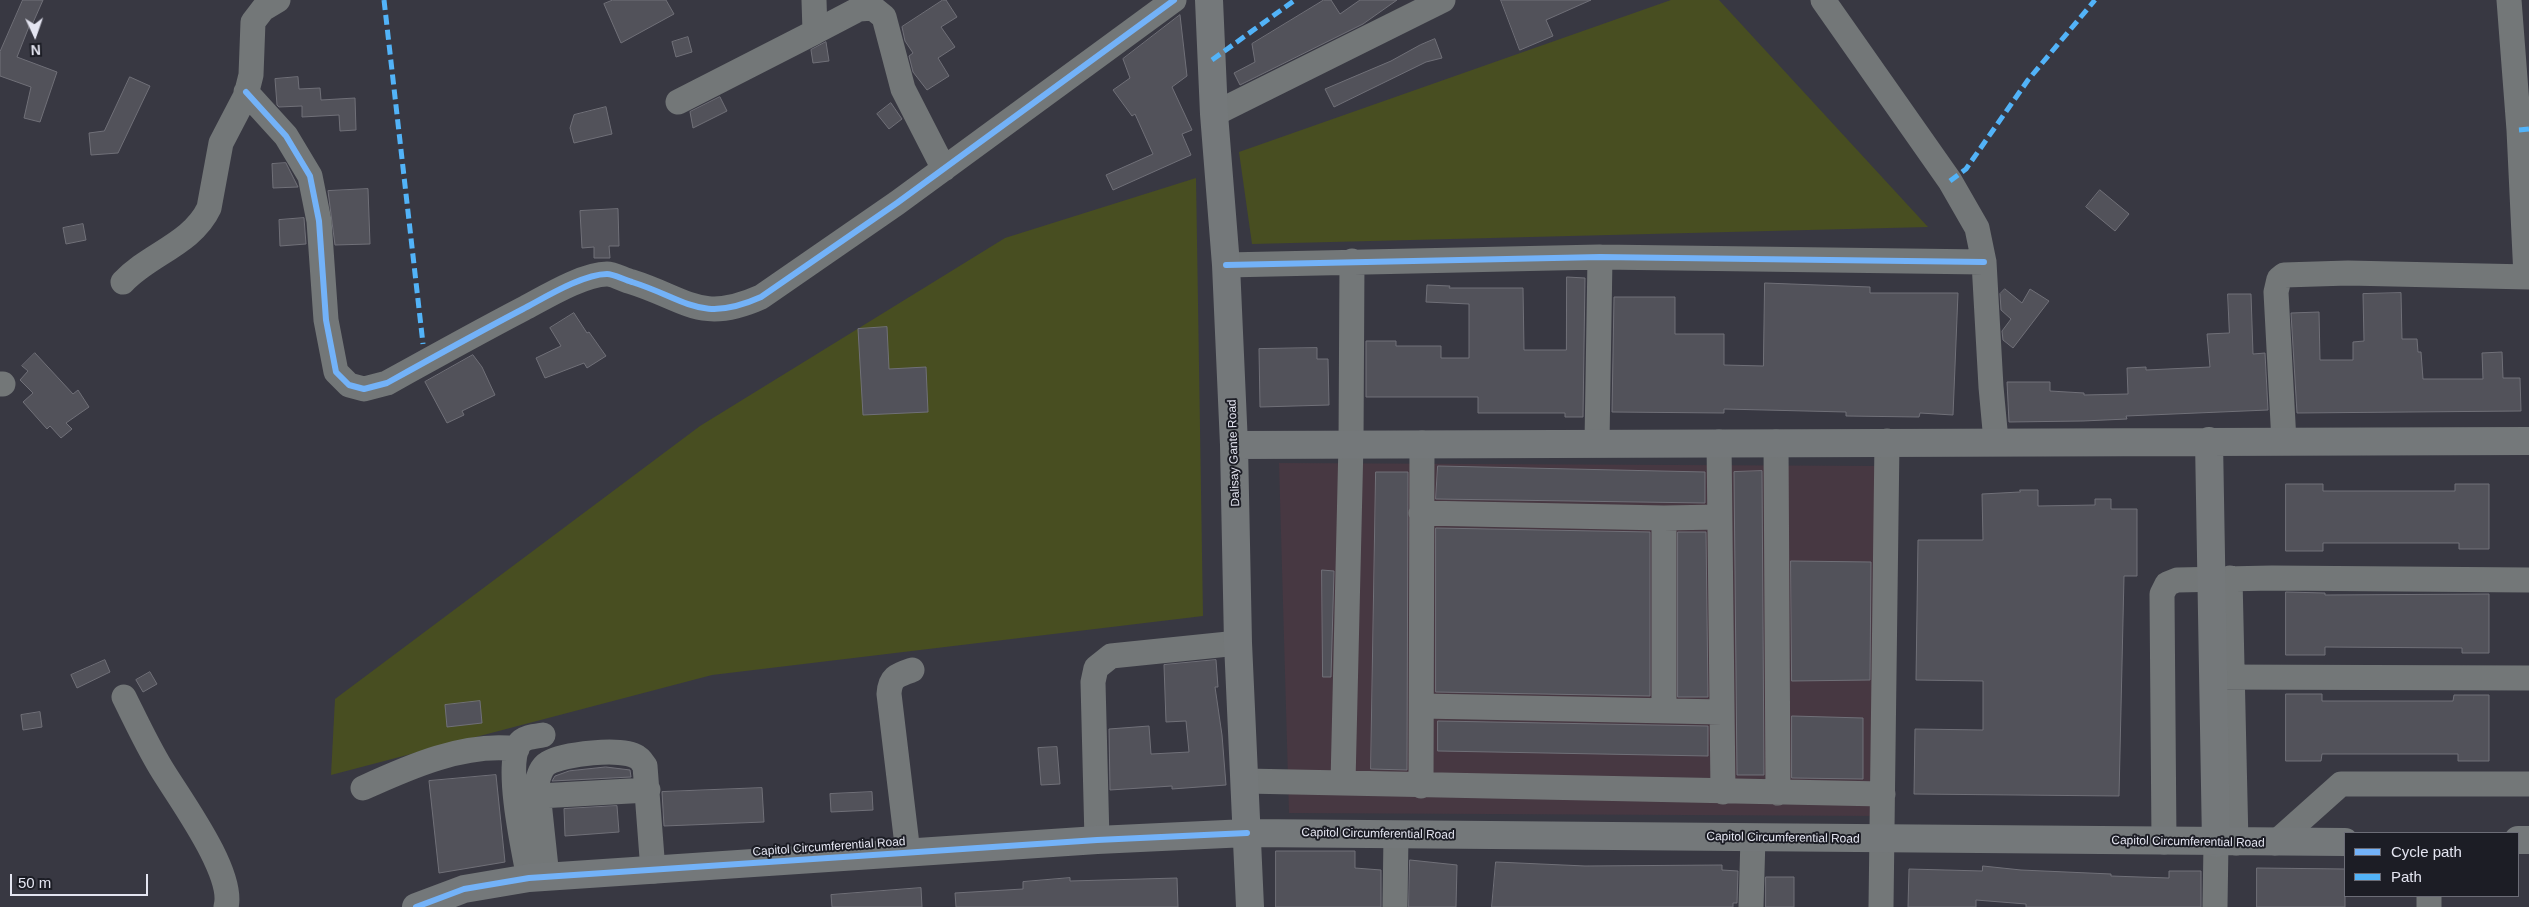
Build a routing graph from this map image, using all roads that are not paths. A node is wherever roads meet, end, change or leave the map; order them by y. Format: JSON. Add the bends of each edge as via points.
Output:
{"nodes":[{"id":1,"x":278,"y":0,"type":"edge"},
{"id":2,"x":814,"y":0,"type":"edge"},
{"id":3,"x":1174,"y":0,"type":"edge"},
{"id":4,"x":1209,"y":0,"type":"edge"},
{"id":5,"x":1443,"y":0,"type":"edge"},
{"id":6,"x":1822,"y":0,"type":"edge"},
{"id":7,"x":2509,"y":0,"type":"edge"},
{"id":8,"x":815,"y":32,"type":"junction"},
{"id":9,"x":246,"y":92,"type":"junction"},
{"id":10,"x":678,"y":102,"type":"dead end"},
{"id":11,"x":1214,"y":114,"type":"junction"},
{"id":12,"x":944,"y":169,"type":"junction"},
{"id":13,"x":1600,"y":257,"type":"junction"},
{"id":14,"x":1352,"y":261,"type":"junction"},
{"id":15,"x":1984,"y":262,"type":"junction"},
{"id":16,"x":1226,"y":265,"type":"junction"},
{"id":17,"x":2527,"y":277,"type":"edge"},
{"id":18,"x":123,"y":282,"type":"dead end"},
{"id":19,"x":1996,"y":441,"type":"junction"},
{"id":20,"x":2209,"y":441,"type":"junction"},
{"id":21,"x":1597,"y":442,"type":"junction"},
{"id":22,"x":1719,"y":442,"type":"junction"},
{"id":23,"x":1776,"y":442,"type":"junction"},
{"id":24,"x":1887,"y":442,"type":"junction"},
{"id":25,"x":2284,"y":442,"type":"junction"},
{"id":26,"x":2529,"y":442,"type":"edge"},
{"id":27,"x":1351,"y":443,"type":"junction"},
{"id":28,"x":1422,"y":443,"type":"junction"},
{"id":29,"x":1234,"y":445,"type":"junction"},
{"id":30,"x":1421,"y":513,"type":"junction"},
{"id":31,"x":1719,"y":517,"type":"junction"},
{"id":32,"x":1664,"y":518,"type":"junction"},
{"id":33,"x":2221,"y":578,"type":"junction"},
{"id":34,"x":2529,"y":580,"type":"edge"},
{"id":35,"x":1238,"y":643,"type":"junction"},
{"id":36,"x":912,"y":670,"type":"dead end"},
{"id":37,"x":2223,"y":677,"type":"junction"},
{"id":38,"x":2529,"y":678,"type":"edge"},
{"id":39,"x":124,"y":696,"type":"dead end"},
{"id":40,"x":1422,"y":706,"type":"junction"},
{"id":41,"x":1664,"y":710,"type":"junction"},
{"id":42,"x":1722,"y":712,"type":"junction"},
{"id":43,"x":543,"y":735,"type":"dead end"},
{"id":44,"x":517,"y":749,"type":"junction"},
{"id":45,"x":1245,"y":782,"type":"junction"},
{"id":46,"x":1343,"y":783,"type":"junction"},
{"id":47,"x":2529,"y":784,"type":"edge"},
{"id":48,"x":1421,"y":786,"type":"junction"},
{"id":49,"x":363,"y":788,"type":"dead end"},
{"id":50,"x":648,"y":790,"type":"junction"},
{"id":51,"x":1723,"y":792,"type":"junction"},
{"id":52,"x":1778,"y":793,"type":"junction"},
{"id":53,"x":1883,"y":794,"type":"junction"},
{"id":54,"x":539,"y":796,"type":"junction"},
{"id":55,"x":1247,"y":833,"type":"junction"},
{"id":56,"x":1396,"y":834,"type":"junction"},
{"id":57,"x":1753,"y":838,"type":"junction"},
{"id":58,"x":1883,"y":839,"type":"junction"},
{"id":59,"x":1097,"y":840,"type":"junction"},
{"id":60,"x":2164,"y":842,"type":"junction"},
{"id":61,"x":2344,"y":842,"type":"edge"},
{"id":62,"x":2226,"y":843,"type":"junction"},
{"id":63,"x":2275,"y":843,"type":"junction"},
{"id":64,"x":908,"y":853,"type":"junction"},
{"id":65,"x":653,"y":871,"type":"junction"},
{"id":66,"x":538,"y":877,"type":"junction"},
{"id":67,"x":226,"y":907,"type":"edge"},
{"id":68,"x":416,"y":907,"type":"edge"},
{"id":69,"x":1250,"y":907,"type":"edge"},
{"id":70,"x":1395,"y":907,"type":"edge"},
{"id":71,"x":1751,"y":907,"type":"edge"},
{"id":72,"x":1881,"y":907,"type":"edge"},
{"id":73,"x":2215,"y":907,"type":"edge"}],
"edges":[{"from":1,"to":9,"type":"street","via":[[263,9],[253,22],[251,75]]},
{"from":2,"to":8,"type":"street"},
{"from":3,"to":12,"type":"street"},
{"from":4,"to":11,"type":"main road","name":"Dalisay Gante Road"},
{"from":5,"to":11,"type":"street"},
{"from":6,"to":15,"type":"street","via":[[1967,208],[1977,228]]},
{"from":7,"to":17,"type":"street"},
{"from":8,"to":10,"type":"street"},
{"from":8,"to":12,"type":"street","via":[[859,9],[874,8],[884,17],[904,89]]},
{"from":9,"to":12,"type":"street","via":[[286,136],[310,176],[319,221],[326,320],[336,372],[349,385],[364,389],[387,383],[557,290],[607,274],[706,310],[741,306],[798,273]]},
{"from":9,"to":18,"type":"street","via":[[221,142],[209,208],[204,217],[183,239],[145,262]]},
{"from":11,"to":16,"type":"main road","name":"Dalisay Gante Road"},
{"from":13,"to":14,"type":"street"},
{"from":13,"to":15,"type":"street"},
{"from":13,"to":21,"type":"street"},
{"from":14,"to":16,"type":"street"},
{"from":14,"to":27,"type":"street"},
{"from":15,"to":19,"type":"street"},
{"from":16,"to":29,"type":"main road","name":"Dalisay Gante Road"},
{"from":17,"to":25,"type":"street","via":[[2348,273],[2284,275],[2279,279],[2276,292]]},
{"from":19,"to":20,"type":"main road"},
{"from":19,"to":24,"type":"main road"},
{"from":20,"to":25,"type":"main road"},
{"from":20,"to":33,"type":"main road"},
{"from":21,"to":22,"type":"main road"},
{"from":21,"to":28,"type":"main road"},
{"from":22,"to":23,"type":"main road"},
{"from":22,"to":31,"type":"street"},
{"from":23,"to":24,"type":"main road"},
{"from":23,"to":52,"type":"street"},
{"from":24,"to":53,"type":"street"},
{"from":25,"to":26,"type":"main road"},
{"from":27,"to":28,"type":"main road"},
{"from":27,"to":29,"type":"main road"},
{"from":27,"to":46,"type":"street"},
{"from":28,"to":30,"type":"street"},
{"from":29,"to":35,"type":"main road","name":"Dalisay Gante Road"},
{"from":30,"to":32,"type":"street"},
{"from":30,"to":40,"type":"street"},
{"from":31,"to":32,"type":"street"},
{"from":31,"to":42,"type":"street"},
{"from":32,"to":41,"type":"street"},
{"from":33,"to":34,"type":"street"},
{"from":33,"to":37,"type":"main road"},
{"from":33,"to":60,"type":"street","via":[[2171,581],[2163,589]]},
{"from":35,"to":45,"type":"main road","name":"Dalisay Gante Road"},
{"from":35,"to":59,"type":"street","via":[[1111,656],[1096,668],[1093,682]]},
{"from":36,"to":64,"type":"street","via":[[894,676],[889,694]]},
{"from":37,"to":38,"type":"street"},
{"from":37,"to":62,"type":"main road"},
{"from":39,"to":67,"type":"street","via":[[143,736],[224,876]]},
{"from":40,"to":41,"type":"street"},
{"from":40,"to":48,"type":"street"},
{"from":41,"to":42,"type":"street"},
{"from":42,"to":51,"type":"street"},
{"from":43,"to":44,"type":"street","via":[[524,739]]},
{"from":44,"to":49,"type":"street","via":[[501,747],[464,751]]},
{"from":44,"to":66,"type":"street","via":[[514,772]]},
{"from":45,"to":46,"type":"street"},
{"from":45,"to":55,"type":"main road","name":"Dalisay Gante Road"},
{"from":46,"to":48,"type":"street"},
{"from":47,"to":63,"type":"street","via":[[2341,784]]},
{"from":48,"to":51,"type":"street"},
{"from":50,"to":54,"type":"street"},
{"from":50,"to":54,"type":"street","via":[[645,766],[638,757],[625,753],[580,754],[547,763],[537,783]]},
{"from":50,"to":65,"type":"street"},
{"from":51,"to":52,"type":"street"},
{"from":52,"to":53,"type":"street"},
{"from":53,"to":58,"type":"street"},
{"from":54,"to":66,"type":"street"},
{"from":55,"to":56,"type":"main road","name":"Capitol Circumferential Road"},
{"from":55,"to":59,"type":"main road","name":"Capitol Circumferential Road"},
{"from":55,"to":69,"type":"main road","name":"Dalisay Gante Road"},
{"from":56,"to":57,"type":"main road","name":"Capitol Circumferential Road"},
{"from":56,"to":70,"type":"street"},
{"from":57,"to":58,"type":"main road","name":"Capitol Circumferential Road"},
{"from":57,"to":71,"type":"street"},
{"from":58,"to":60,"type":"main road","name":"Capitol Circumferential Road"},
{"from":58,"to":72,"type":"street"},
{"from":59,"to":64,"type":"main road","name":"Capitol Circumferential Road"},
{"from":60,"to":62,"type":"main road","name":"Capitol Circumferential Road"},
{"from":61,"to":63,"type":"main road","name":"Capitol Circumferential Road"},
{"from":62,"to":63,"type":"main road","name":"Capitol Circumferential Road"},
{"from":62,"to":73,"type":"street"},
{"from":64,"to":65,"type":"main road","name":"Capitol Circumferential Road"},
{"from":65,"to":66,"type":"main road","name":"Capitol Circumferential Road"},
{"from":66,"to":68,"type":"main road","name":"Capitol Circumferential Road","via":[[464,889]]}]}
